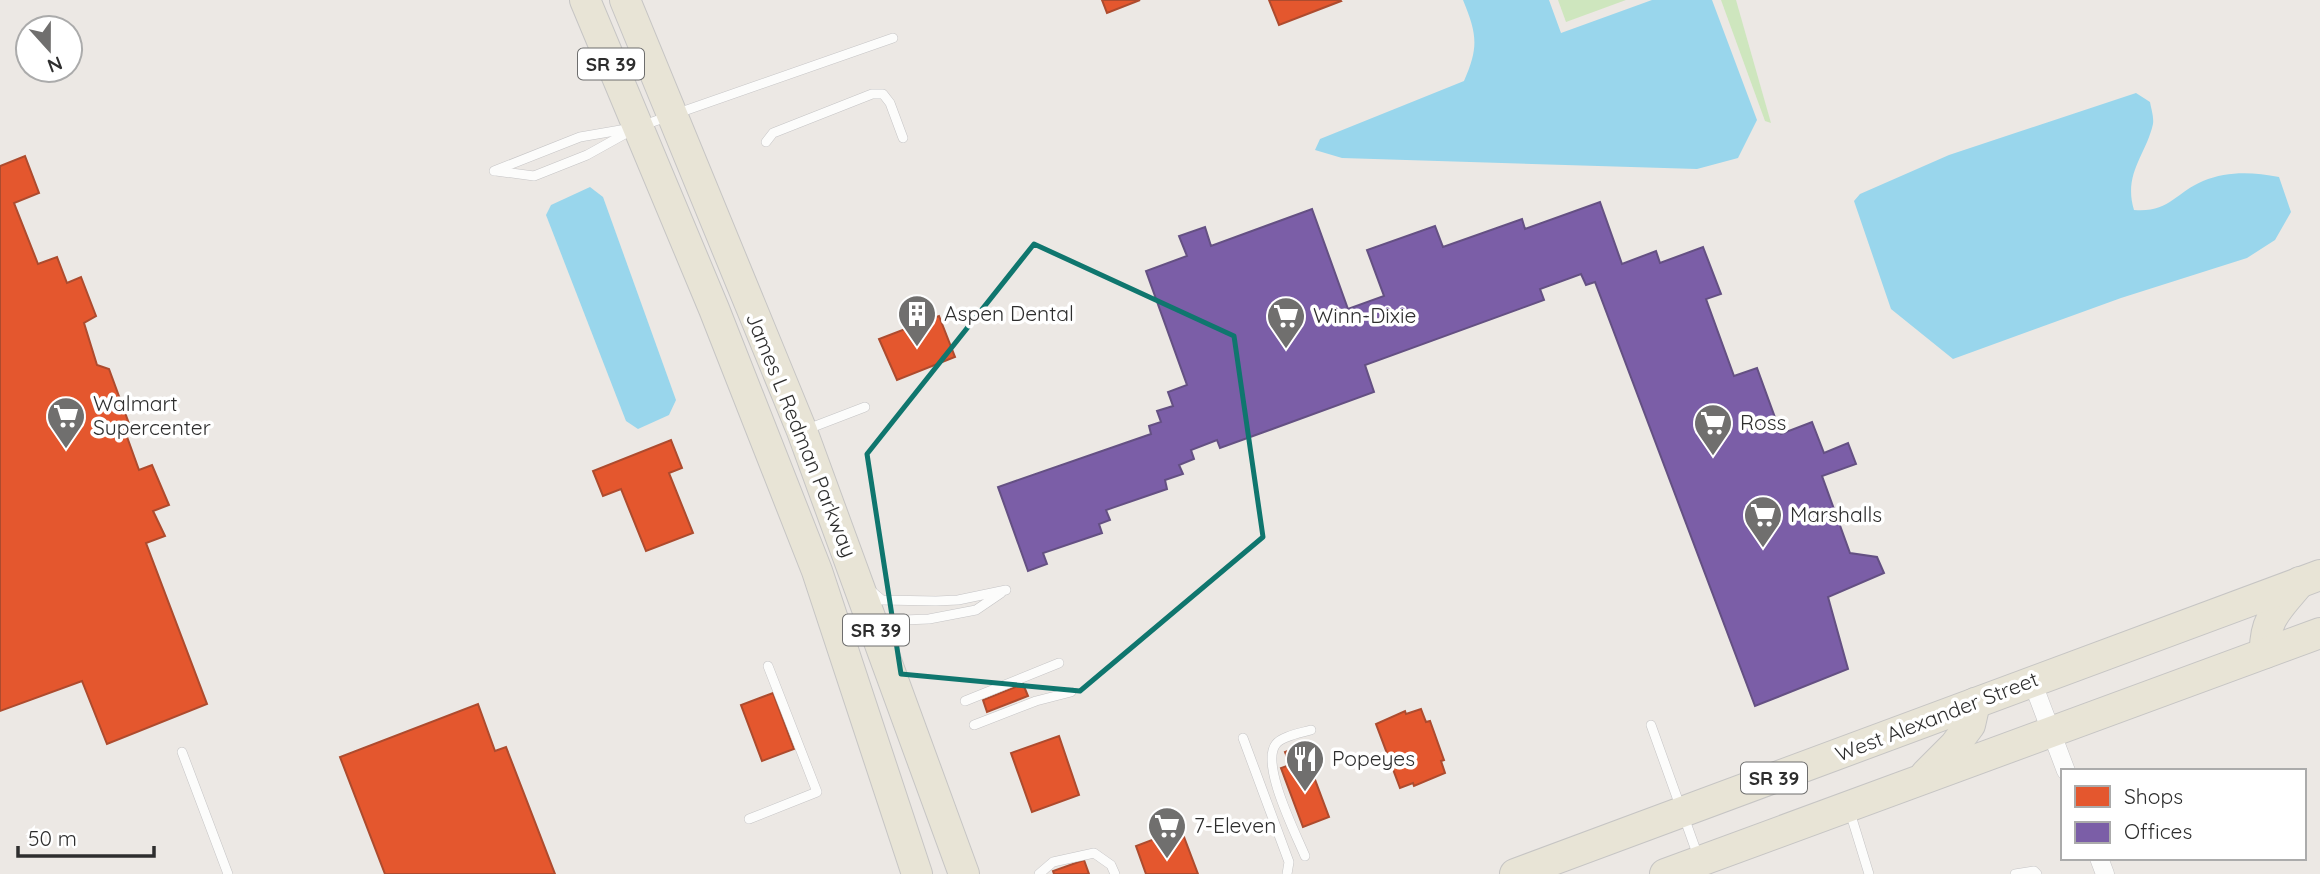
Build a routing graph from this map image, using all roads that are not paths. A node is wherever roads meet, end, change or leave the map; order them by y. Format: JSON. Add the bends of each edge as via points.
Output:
{"nodes":[{"id":1,"x":585,"y":0,"type":"edge"},
{"id":2,"x":625,"y":0,"type":"edge"},
{"id":3,"x":893,"y":38,"type":"dead end"},
{"id":4,"x":673,"y":115,"type":"junction"},
{"id":5,"x":638,"y":127,"type":"junction"},
{"id":6,"x":903,"y":138,"type":"dead end"},
{"id":7,"x":766,"y":142,"type":"dead end"},
{"id":8,"x":746,"y":392,"type":"junction"},
{"id":9,"x":865,"y":407,"type":"dead end"},
{"id":10,"x":802,"y":431,"type":"junction"},
{"id":11,"x":2310,"y":578,"type":"edge"},
{"id":12,"x":858,"y":580,"type":"junction"},
{"id":13,"x":872,"y":621,"type":"junction"},
{"id":14,"x":835,"y":624,"type":"junction"},
{"id":15,"x":2320,"y":633,"type":"edge"},
{"id":16,"x":2265,"y":653,"type":"junction"},
{"id":17,"x":1059,"y":663,"type":"dead end"},
{"id":18,"x":768,"y":666,"type":"dead end"},
{"id":19,"x":2032,"y":681,"type":"junction"},
{"id":20,"x":1072,"y":692,"type":"dead end"},
{"id":21,"x":965,"y":701,"type":"dead end"},
{"id":22,"x":1975,"y":703,"type":"junction"},
{"id":23,"x":974,"y":725,"type":"dead end"},
{"id":24,"x":1651,"y":725,"type":"dead end"},
{"id":25,"x":1311,"y":730,"type":"dead end"},
{"id":26,"x":2051,"y":732,"type":"junction"},
{"id":27,"x":1242,"y":738,"type":"dead end"},
{"id":28,"x":182,"y":752,"type":"dead end"},
{"id":29,"x":2065,"y":769,"type":"edge"},
{"id":30,"x":1921,"y":779,"type":"junction"},
{"id":31,"x":931,"y":781,"type":"junction"},
{"id":32,"x":1848,"y":807,"type":"junction"},
{"id":33,"x":1681,"y":812,"type":"junction"},
{"id":34,"x":749,"y":819,"type":"dead end"},
{"id":35,"x":1305,"y":856,"type":"dead end"},
{"id":36,"x":1702,"y":868,"type":"edge"},
{"id":37,"x":228,"y":874,"type":"edge"},
{"id":38,"x":917,"y":874,"type":"edge"},
{"id":39,"x":964,"y":874,"type":"edge"},
{"id":40,"x":1039,"y":874,"type":"edge"},
{"id":41,"x":1115,"y":874,"type":"edge"},
{"id":42,"x":1287,"y":874,"type":"edge"},
{"id":43,"x":1514,"y":874,"type":"edge"},
{"id":44,"x":1665,"y":874,"type":"edge"},
{"id":45,"x":1869,"y":874,"type":"edge"},
{"id":46,"x":2015,"y":874,"type":"edge"},
{"id":47,"x":2037,"y":874,"type":"edge"}],
"edges":[{"from":1,"to":5,"type":"main road","name":"James L Redman Parkway","number":"SR 39"},
{"from":2,"to":4,"type":"main road","name":"James L Redman Parkway","number":"SR 39"},
{"from":3,"to":4,"type":"lane"},
{"from":4,"to":5,"type":"lane"},
{"from":4,"to":10,"type":"main road","name":"James L Redman Parkway","number":"SR 39"},
{"from":5,"to":5,"type":"lane","via":[[580,137],[494,171],[534,176],[587,156]]},
{"from":5,"to":8,"type":"main road","name":"James L Redman Parkway","number":"SR 39"},
{"from":6,"to":7,"type":"lane","via":[[890,103],[883,94],[872,94],[773,133]]},
{"from":8,"to":13,"type":"main road","via":[[789,455],[844,595],[861,616]]},
{"from":8,"to":14,"type":"main road","name":"James L Redman Parkway","number":"SR 39"},
{"from":9,"to":10,"type":"lane"},
{"from":10,"to":12,"type":"main road","name":"James L Redman Parkway","number":"SR 39"},
{"from":11,"to":16,"type":"main road","via":[[2269,620]]},
{"from":11,"to":19,"type":"main road","name":"West Alexander Street","number":"SR 39"},
{"from":12,"to":13,"type":"main road","name":"James L Redman Parkway","number":"SR 39"},
{"from":12,"to":13,"type":"lane","via":[[882,600],[958,600],[1006,590],[976,610],[929,619]]},
{"from":13,"to":31,"type":"main road","name":"James L Redman Parkway","number":"SR 39"},
{"from":14,"to":31,"type":"main road","via":[[846,627],[863,644],[902,745]]},
{"from":14,"to":38,"type":"main road","name":"James L Redman Parkway","number":"SR 39"},
{"from":15,"to":16,"type":"main road","number":"SR 39"},
{"from":16,"to":26,"type":"main road","number":"SR 39"},
{"from":17,"to":21,"type":"lane"},
{"from":18,"to":34,"type":"lane","via":[[817,792]]},
{"from":19,"to":22,"type":"main road","name":"West Alexander Street","number":"SR 39"},
{"from":19,"to":26,"type":"street"},
{"from":20,"to":23,"type":"lane"},
{"from":22,"to":30,"type":"main road","via":[[1970,725]]},
{"from":22,"to":33,"type":"main road","name":"West Alexander Street","number":"SR 39"},
{"from":24,"to":33,"type":"lane"},
{"from":25,"to":35,"type":"lane","via":[[1278,741],[1272,750],[1272,769]]},
{"from":26,"to":29,"type":"street"},
{"from":26,"to":30,"type":"main road","number":"SR 39"},
{"from":27,"to":42,"type":"lane","via":[[1289,862]]},
{"from":28,"to":37,"type":"lane"},
{"from":30,"to":32,"type":"main road","number":"SR 39"},
{"from":31,"to":39,"type":"main road","name":"James L Redman Parkway","number":"SR 39"},
{"from":32,"to":36,"type":"main road","number":"SR 39"},
{"from":32,"to":45,"type":"lane"},
{"from":33,"to":36,"type":"lane"},
{"from":33,"to":43,"type":"main road","name":"West Alexander Street","number":"SR 39"},
{"from":36,"to":44,"type":"main road","number":"SR 39"},
{"from":40,"to":41,"type":"lane","via":[[1054,862],[1094,853],[1111,865]]},
{"from":46,"to":47,"type":"lane"}]}
